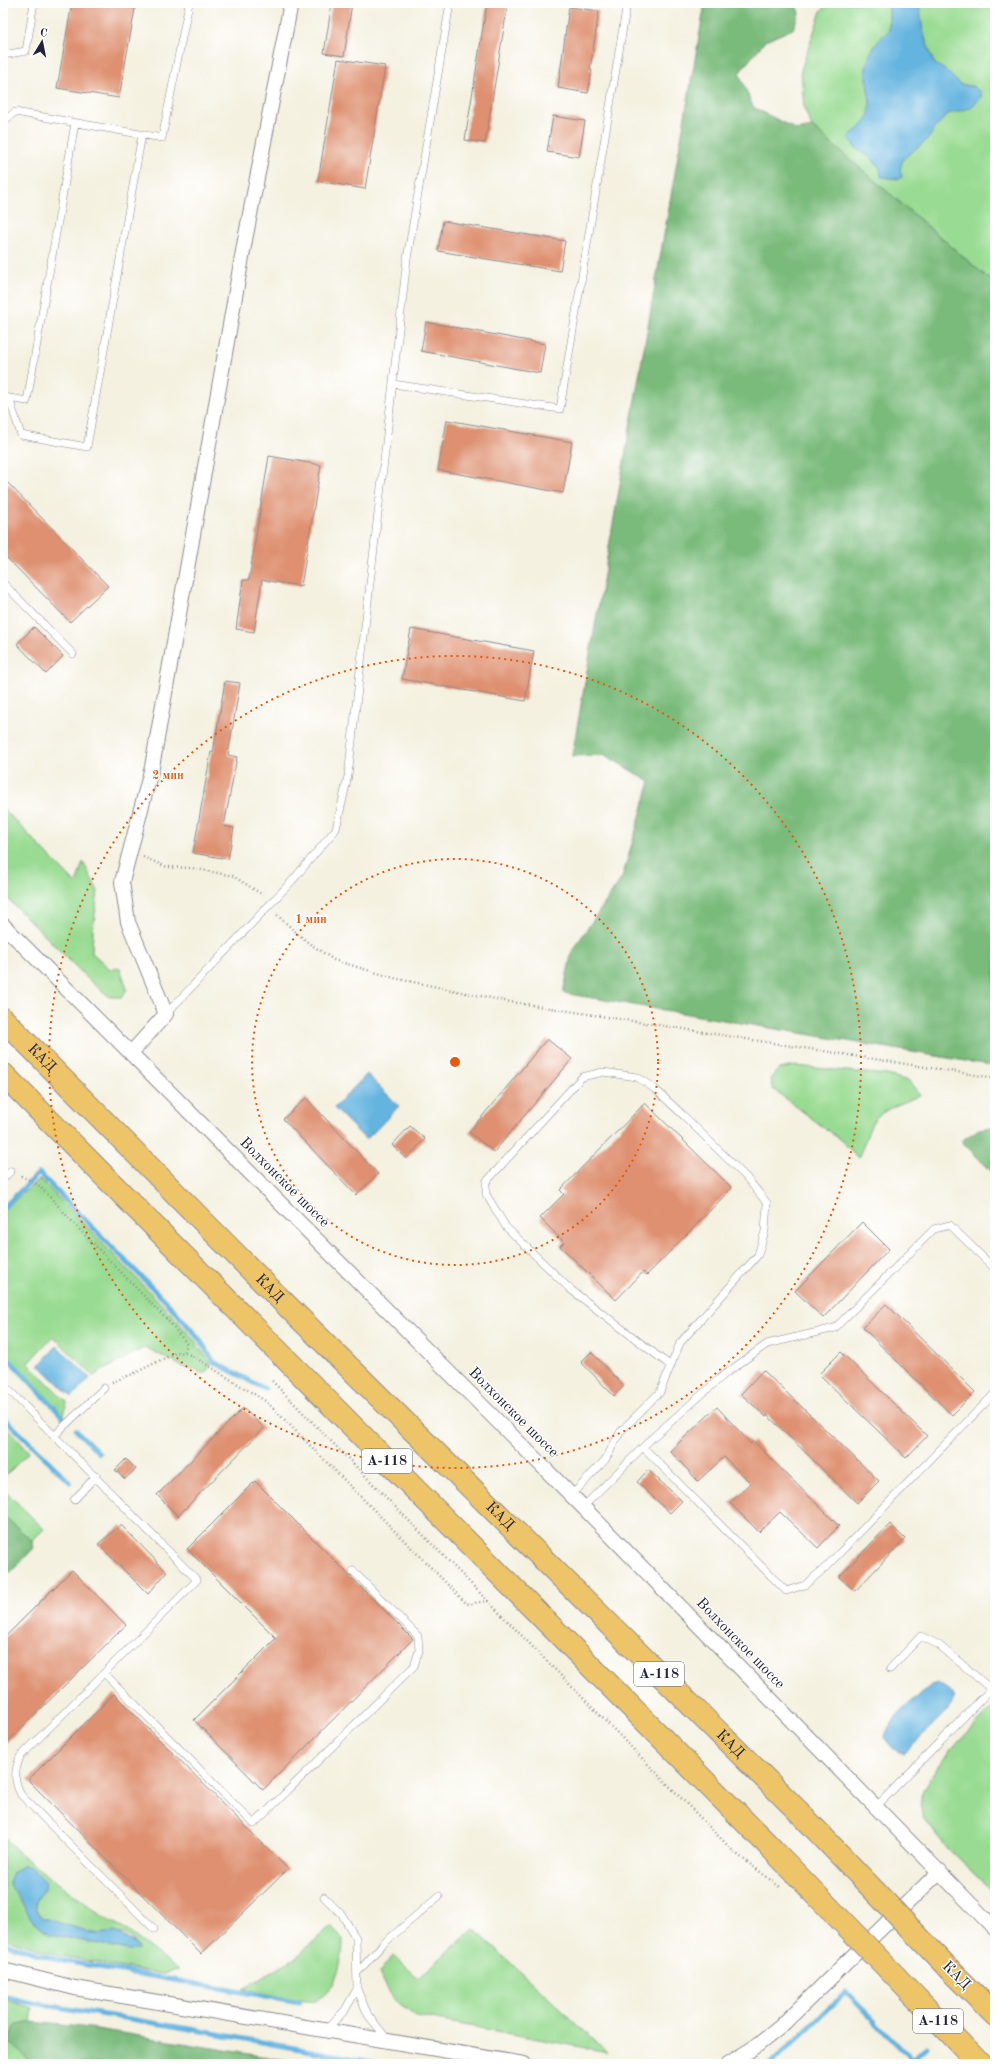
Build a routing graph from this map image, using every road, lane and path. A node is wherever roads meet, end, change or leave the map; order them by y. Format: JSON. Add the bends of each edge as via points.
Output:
{"nodes":[{"id":1,"x":34,"y":3,"type":"edge"},
{"id":2,"x":189,"y":3,"type":"edge"},
{"id":3,"x":291,"y":3,"type":"edge"},
{"id":4,"x":450,"y":3,"type":"edge"},
{"id":5,"x":626,"y":3,"type":"edge"},
{"id":6,"x":3,"y":55,"type":"edge"},
{"id":7,"x":3,"y":122,"type":"edge"},
{"id":8,"x":75,"y":123,"type":"junction"},
{"id":9,"x":142,"y":134,"type":"junction"},
{"id":10,"x":393,"y":384,"type":"junction"},
{"id":11,"x":6,"y":398,"type":"edge"},
{"id":12,"x":3,"y":583,"type":"edge"},
{"id":13,"x":73,"y":654,"type":"dead end"},
{"id":14,"x":128,"y":856,"type":"junction"},
{"id":15,"x":273,"y":900,"type":"junction"},
{"id":16,"x":267,"y":907,"type":"junction"},
{"id":17,"x":3,"y":925,"type":"edge"},
{"id":18,"x":166,"y":1014,"type":"junction"},
{"id":19,"x":3,"y":1019,"type":"edge"},
{"id":20,"x":131,"y":1053,"type":"junction"},
{"id":21,"x":3,"y":1074,"type":"edge"},
{"id":22,"x":995,"y":1078,"type":"edge"},
{"id":23,"x":11,"y":1171,"type":"joint"},
{"id":24,"x":3,"y":1179,"type":"edge"},
{"id":25,"x":995,"y":1269,"type":"edge"},
{"id":26,"x":184,"y":1353,"type":"junction"},
{"id":27,"x":670,"y":1366,"type":"junction"},
{"id":28,"x":272,"y":1381,"type":"dead end"},
{"id":29,"x":3,"y":1384,"type":"edge"},
{"id":30,"x":104,"y":1388,"type":"joint"},
{"id":31,"x":995,"y":1393,"type":"edge"},
{"id":32,"x":55,"y":1435,"type":"junction"},
{"id":33,"x":643,"y":1447,"type":"junction"},
{"id":34,"x":96,"y":1476,"type":"junction"},
{"id":35,"x":571,"y":1496,"type":"junction"},
{"id":36,"x":74,"y":1500,"type":"dead end"},
{"id":37,"x":583,"y":1507,"type":"junction"},
{"id":38,"x":353,"y":1571,"type":"dead end"},
{"id":39,"x":488,"y":1601,"type":"junction"},
{"id":40,"x":890,"y":1669,"type":"dead end"},
{"id":41,"x":104,"y":1673,"type":"junction"},
{"id":42,"x":993,"y":1687,"type":"edge"},
{"id":43,"x":876,"y":1807,"type":"junction"},
{"id":44,"x":734,"y":1852,"type":"dead end"},
{"id":45,"x":940,"y":1871,"type":"junction"},
{"id":46,"x":439,"y":1896,"type":"dead end"},
{"id":47,"x":324,"y":1897,"type":"dead end"},
{"id":48,"x":154,"y":1929,"type":"dead end"},
{"id":49,"x":995,"y":1929,"type":"edge"},
{"id":50,"x":3,"y":1970,"type":"edge"},
{"id":51,"x":357,"y":1973,"type":"junction"},
{"id":52,"x":357,"y":1989,"type":"junction"},
{"id":53,"x":995,"y":2015,"type":"edge"},
{"id":54,"x":325,"y":2030,"type":"junction"},
{"id":55,"x":390,"y":2042,"type":"junction"},
{"id":56,"x":491,"y":2061,"type":"edge"},
{"id":57,"x":524,"y":2064,"type":"edge"},
{"id":58,"x":729,"y":2064,"type":"edge"},
{"id":59,"x":980,"y":2064,"type":"edge"}],
"edges":[{"from":1,"to":6,"type":"lane","via":[[26,51]]},
{"from":2,"to":9,"type":"lane","via":[[162,138]]},
{"from":3,"to":14,"type":"street","via":[[245,240],[152,767]]},
{"from":4,"to":10,"type":"lane","via":[[407,259]]},
{"from":5,"to":10,"type":"lane","via":[[560,409]]},
{"from":7,"to":8,"type":"lane","via":[[15,112]]},
{"from":8,"to":9,"type":"lane"},
{"from":8,"to":11,"type":"lane","via":[[27,401]]},
{"from":9,"to":11,"type":"lane","via":[[87,447],[21,435]]},
{"from":10,"to":15,"type":"lane","via":[[348,776],[336,829]]},
{"from":12,"to":13,"type":"lane"},
{"from":14,"to":15,"type":"path","via":[[147,858],[167,867],[192,868],[233,876],[254,891]]},
{"from":14,"to":18,"type":"street","via":[[122,882],[128,922]]},
{"from":15,"to":16,"type":"lane"},
{"from":16,"to":18,"type":"lane"},
{"from":16,"to":22,"type":"path","via":[[306,941],[334,960],[394,978],[505,1001]]},
{"from":17,"to":20,"type":"street","name":"Волхонское шоссе"},
{"from":18,"to":20,"type":"street"},
{"from":19,"to":53,"type":"highway","name":"КАД","number":"А-118","bridge":true,"via":[[265,1284],[798,1811]]},
{"from":20,"to":35,"type":"street","name":"Волхонское шоссе"},
{"from":21,"to":59,"type":"highway","number":"А-118","bridge":true,"via":[[771,1848]]},
{"from":23,"to":24,"type":"lane"},
{"from":23,"to":26,"type":"path","via":[[31,1180],[45,1192],[172,1324],[187,1344]]},
{"from":25,"to":33,"type":"lane","via":[[950,1226],[934,1229],[835,1328],[767,1344],[725,1374]]},
{"from":26,"to":30,"type":"path","via":[[177,1352]]},
{"from":26,"to":39,"type":"path","via":[[268,1402],[467,1604]]},
{"from":27,"to":27,"type":"lane","via":[[680,1343],[758,1255],[765,1231],[767,1203],[746,1177],[655,1089],[637,1076],[603,1072],[582,1077],[486,1182],[486,1194],[506,1228],[570,1289]]},
{"from":27,"to":35,"type":"lane","via":[[660,1392],[621,1431],[605,1460]]},
{"from":28,"to":39,"type":"path"},
{"from":29,"to":32,"type":"lane"},
{"from":30,"to":32,"type":"lane"},
{"from":31,"to":33,"type":"lane","via":[[826,1567],[805,1585],[786,1591]]},
{"from":32,"to":34,"type":"lane"},
{"from":33,"to":37,"type":"lane"},
{"from":34,"to":36,"type":"lane"},
{"from":34,"to":41,"type":"lane","via":[[197,1580]]},
{"from":35,"to":37,"type":"street","name":"Волхонское шоссе"},
{"from":37,"to":43,"type":"street","name":"Волхонское шоссе"},
{"from":38,"to":41,"type":"lane","via":[[418,1636],[419,1651],[414,1666],[254,1824]]},
{"from":39,"to":44,"type":"path"},
{"from":40,"to":42,"type":"lane","via":[[922,1636],[939,1645]]},
{"from":41,"to":48,"type":"lane","via":[[20,1757],[15,1770],[16,1784],[21,1795]]},
{"from":42,"to":43,"type":"lane"},
{"from":43,"to":45,"type":"street","name":"Волхонское шоссе"},
{"from":45,"to":49,"type":"street","name":"Волхонское шоссе"},
{"from":45,"to":58,"type":"street","via":[[780,2027]]},
{"from":46,"to":51,"type":"lane","via":[[383,1944]]},
{"from":47,"to":51,"type":"lane","via":[[342,1915],[356,1938]]},
{"from":50,"to":54,"type":"street","via":[[75,1988]]},
{"from":51,"to":52,"type":"lane"},
{"from":52,"to":54,"type":"lane","via":[[345,2010]]},
{"from":52,"to":55,"type":"lane","via":[[368,2015]]},
{"from":54,"to":55,"type":"street"},
{"from":55,"to":56,"type":"street"},
{"from":56,"to":57,"type":"street"}]}
